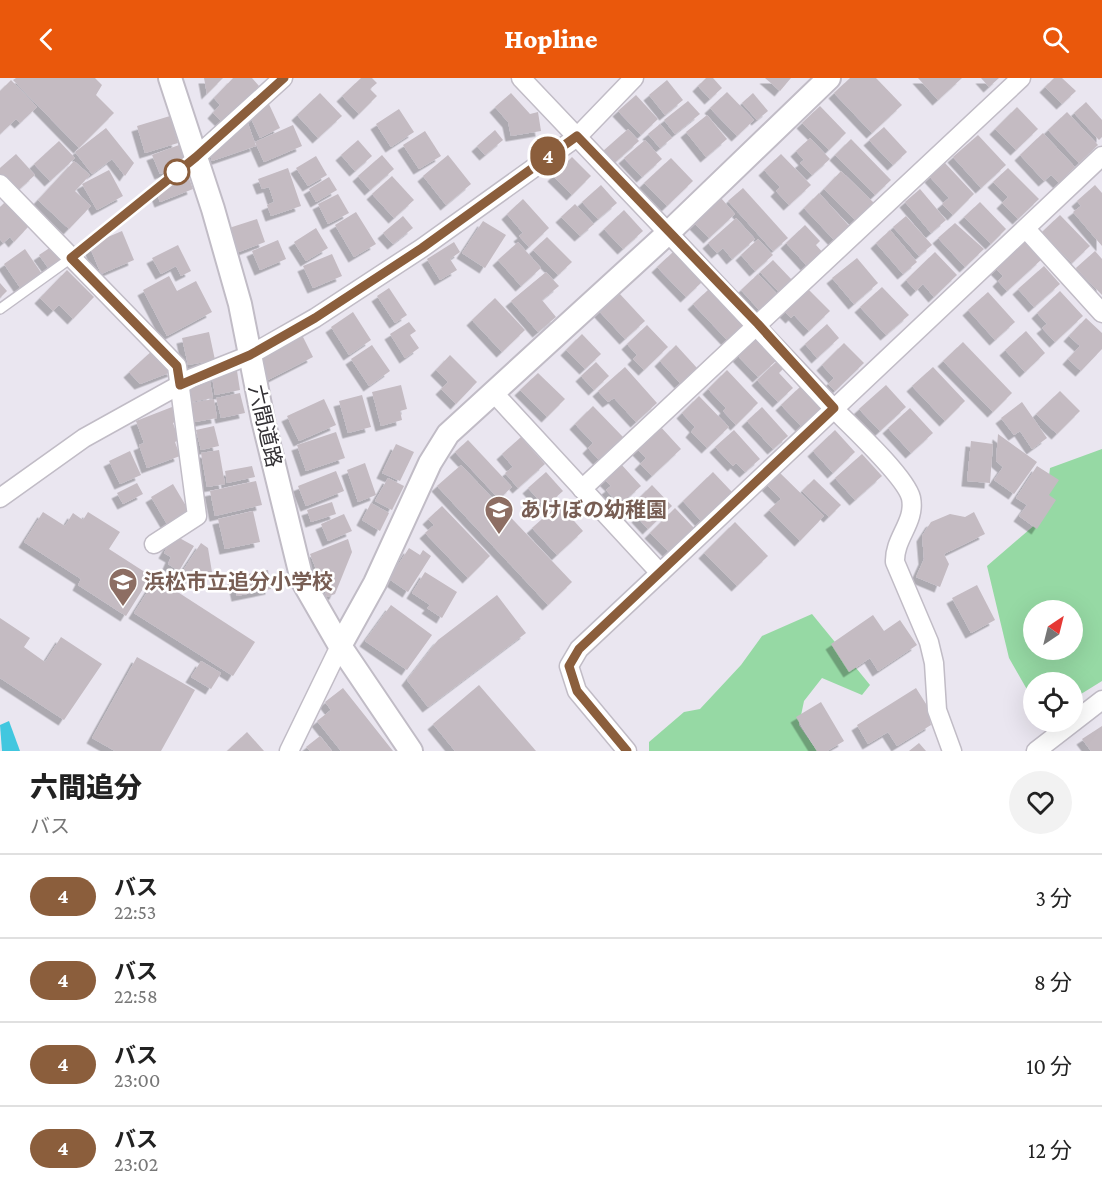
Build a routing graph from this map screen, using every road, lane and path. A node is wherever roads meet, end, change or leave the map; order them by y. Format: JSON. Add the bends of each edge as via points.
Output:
{"nodes":[{"id":1,"x":170,"y":78,"type":"edge"},
{"id":2,"x":284,"y":78,"type":"edge"},
{"id":3,"x":521,"y":78,"type":"edge"},
{"id":4,"x":634,"y":78,"type":"edge"},
{"id":5,"x":829,"y":78,"type":"edge"},
{"id":6,"x":1021,"y":78,"type":"edge"},
{"id":7,"x":577,"y":136,"type":"junction"},
{"id":8,"x":1102,"y":156,"type":"edge"},
{"id":9,"x":196,"y":157,"type":"junction"},
{"id":10,"x":0,"y":184,"type":"edge"},
{"id":11,"x":1026,"y":229,"type":"junction"},
{"id":12,"x":668,"y":233,"type":"junction"},
{"id":13,"x":71,"y":258,"type":"junction"},
{"id":14,"x":0,"y":309,"type":"edge"},
{"id":15,"x":1102,"y":314,"type":"edge"},
{"id":16,"x":758,"y":324,"type":"junction"},
{"id":17,"x":250,"y":355,"type":"junction"},
{"id":18,"x":180,"y":385,"type":"junction"},
{"id":19,"x":493,"y":392,"type":"junction"},
{"id":20,"x":834,"y":408,"type":"junction"},
{"id":21,"x":582,"y":489,"type":"junction"},
{"id":22,"x":0,"y":498,"type":"edge"},
{"id":23,"x":154,"y":544,"type":"dead end"},
{"id":24,"x":660,"y":573,"type":"junction"},
{"id":25,"x":340,"y":646,"type":"junction"},
{"id":26,"x":1102,"y":699,"type":"edge"},
{"id":27,"x":289,"y":751,"type":"edge"},
{"id":28,"x":411,"y":751,"type":"edge"},
{"id":29,"x":627,"y":751,"type":"edge"},
{"id":30,"x":952,"y":751,"type":"edge"},
{"id":31,"x":1036,"y":751,"type":"edge"}],
"edges":[{"from":1,"to":9,"type":"street","name":"六間道路"},
{"from":2,"to":9,"type":"street"},
{"from":3,"to":7,"type":"street"},
{"from":4,"to":7,"type":"street"},
{"from":5,"to":12,"type":"street"},
{"from":6,"to":16,"type":"street"},
{"from":7,"to":12,"type":"street"},
{"from":7,"to":17,"type":"street","via":[[422,248]]},
{"from":8,"to":11,"type":"street"},
{"from":9,"to":13,"type":"lane"},
{"from":9,"to":17,"type":"street","name":"六間道路","via":[[240,304]]},
{"from":10,"to":13,"type":"street"},
{"from":11,"to":15,"type":"street"},
{"from":11,"to":20,"type":"street"},
{"from":12,"to":16,"type":"street"},
{"from":12,"to":19,"type":"street"},
{"from":13,"to":14,"type":"lane"},
{"from":13,"to":18,"type":"street","via":[[177,366]]},
{"from":16,"to":20,"type":"street"},
{"from":16,"to":21,"type":"street"},
{"from":17,"to":18,"type":"street"},
{"from":17,"to":25,"type":"street","name":"六間道路","via":[[302,580]]},
{"from":18,"to":22,"type":"street","via":[[84,438]]},
{"from":18,"to":23,"type":"street","via":[[197,516]]},
{"from":19,"to":21,"type":"street"},
{"from":19,"to":25,"type":"street","via":[[448,434],[430,463],[375,583]]},
{"from":20,"to":24,"type":"street"},
{"from":20,"to":30,"type":"street","via":[[910,496],[912,513],[899,537],[895,562],[929,642],[937,710]]},
{"from":21,"to":24,"type":"street"},
{"from":24,"to":29,"type":"street","via":[[579,649],[569,666],[577,691]]},
{"from":25,"to":27,"type":"street"},
{"from":25,"to":28,"type":"street","name":"六間道路"},
{"from":26,"to":31,"type":"street"}]}
